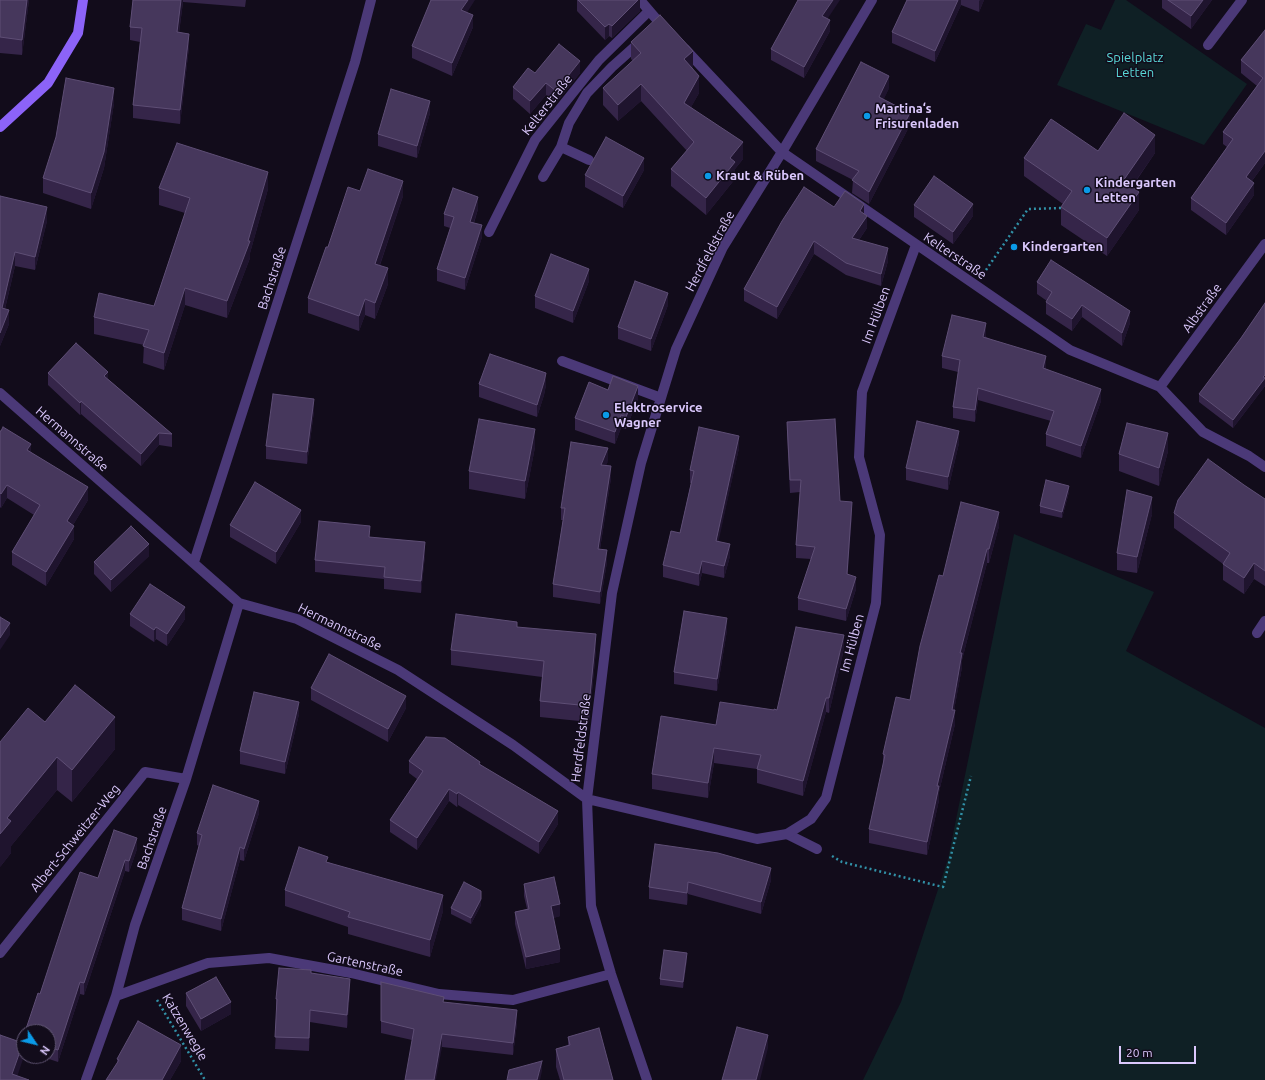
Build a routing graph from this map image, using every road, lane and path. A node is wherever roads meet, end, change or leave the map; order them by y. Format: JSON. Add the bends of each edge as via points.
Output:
{"nodes":[{"id":1,"x":83,"y":0,"type":"edge"},
{"id":2,"x":371,"y":0,"type":"edge"},
{"id":3,"x":640,"y":0,"type":"edge"},
{"id":4,"x":872,"y":0,"type":"edge"},
{"id":5,"x":1242,"y":0,"type":"edge"},
{"id":6,"x":649,"y":11,"type":"junction"},
{"id":7,"x":655,"y":28,"type":"junction"},
{"id":8,"x":1208,"y":45,"type":"dead end"},
{"id":9,"x":0,"y":127,"type":"edge"},
{"id":10,"x":562,"y":147,"type":"junction"},
{"id":11,"x":782,"y":152,"type":"junction"},
{"id":12,"x":590,"y":160,"type":"dead end"},
{"id":13,"x":543,"y":177,"type":"dead end"},
{"id":14,"x":1063,"y":208,"type":"edge"},
{"id":15,"x":488,"y":232,"type":"dead end"},
{"id":16,"x":1265,"y":244,"type":"edge"},
{"id":17,"x":916,"y":245,"type":"junction"},
{"id":18,"x":975,"y":285,"type":"junction"},
{"id":19,"x":562,"y":362,"type":"dead end"},
{"id":20,"x":1160,"y":387,"type":"junction"},
{"id":21,"x":0,"y":394,"type":"edge"},
{"id":22,"x":661,"y":398,"type":"junction"},
{"id":23,"x":1265,"y":467,"type":"edge"},
{"id":24,"x":194,"y":562,"type":"junction"},
{"id":25,"x":240,"y":603,"type":"junction"},
{"id":26,"x":1265,"y":621,"type":"edge"},
{"id":27,"x":1257,"y":632,"type":"dead end"},
{"id":28,"x":971,"y":776,"type":"dead end"},
{"id":29,"x":186,"y":779,"type":"junction"},
{"id":30,"x":587,"y":799,"type":"junction"},
{"id":31,"x":787,"y":834,"type":"junction"},
{"id":32,"x":817,"y":849,"type":"joint"},
{"id":33,"x":0,"y":953,"type":"edge"},
{"id":34,"x":611,"y":974,"type":"junction"},
{"id":35,"x":147,"y":984,"type":"junction"},
{"id":36,"x":116,"y":996,"type":"junction"},
{"id":37,"x":86,"y":1080,"type":"edge"},
{"id":38,"x":205,"y":1080,"type":"edge"},
{"id":39,"x":647,"y":1080,"type":"edge"}],
"edges":[{"from":1,"to":9,"type":"street","via":[[78,33],[48,83]]},
{"from":2,"to":24,"type":"street","name":"Bachstraße","via":[[356,62]]},
{"from":3,"to":6,"type":"street","name":"Kelterstraße"},
{"from":4,"to":11,"type":"street","name":"Herdfeldstraße"},
{"from":5,"to":8,"type":"street"},
{"from":6,"to":7,"type":"street","name":"Kelterstraße"},
{"from":6,"to":15,"type":"street","name":"Kelterstraße","via":[[599,60],[535,140]]},
{"from":7,"to":10,"type":"street","name":"Kelterstraße","via":[[587,93],[569,123]]},
{"from":7,"to":11,"type":"street","name":"Kelterstraße","via":[[673,37]]},
{"from":10,"to":12,"type":"street"},
{"from":10,"to":13,"type":"street","name":"Kelterstraße"},
{"from":11,"to":17,"type":"street","name":"Kelterstraße"},
{"from":11,"to":22,"type":"street","name":"Herdfeldstraße","via":[[723,247],[676,349]]},
{"from":14,"to":18,"type":"path","via":[[1028,208]]},
{"from":16,"to":20,"type":"street","name":"Albstraße"},
{"from":17,"to":18,"type":"street","name":"Kelterstraße"},
{"from":17,"to":31,"type":"street","name":"Im Hülben","via":[[862,392],[859,457],[880,535],[876,603],[826,798],[811,819]]},
{"from":18,"to":20,"type":"street","name":"Kelterstraße","via":[[1070,350]]},
{"from":19,"to":22,"type":"street"},
{"from":20,"to":23,"type":"street","name":"Kelterstraße","via":[[1203,432]]},
{"from":21,"to":24,"type":"street","name":"Hermannstraße"},
{"from":22,"to":30,"type":"street","name":"Herdfeldstraße","via":[[641,463],[612,593]]},
{"from":24,"to":25,"type":"street","name":"Hermannstraße"},
{"from":25,"to":29,"type":"street","name":"Bachstraße"},
{"from":25,"to":30,"type":"street","name":"Hermannstraße","via":[[297,619],[398,670],[513,745]]},
{"from":26,"to":27,"type":"street"},
{"from":28,"to":32,"type":"path","via":[[943,887],[842,862]]},
{"from":29,"to":33,"type":"street","name":"Albert-Schweitzer-Weg","via":[[145,772]]},
{"from":29,"to":36,"type":"street","name":"Bachstraße","via":[[136,925]]},
{"from":30,"to":31,"type":"street","name":"Im Hülben","via":[[757,839]]},
{"from":30,"to":34,"type":"street","name":"Herdfeldstraße","via":[[591,906]]},
{"from":31,"to":32,"type":"street"},
{"from":34,"to":35,"type":"street","name":"Gartenstraße","via":[[513,1000],[439,994],[351,973],[270,958],[208,963]]},
{"from":34,"to":39,"type":"street","name":"Herdfeldstraße"},
{"from":35,"to":36,"type":"street","name":"Gartenstraße"},
{"from":35,"to":38,"type":"path","name":"Katzenwegle"},
{"from":36,"to":37,"type":"street","name":"Bachstraße"}]}
